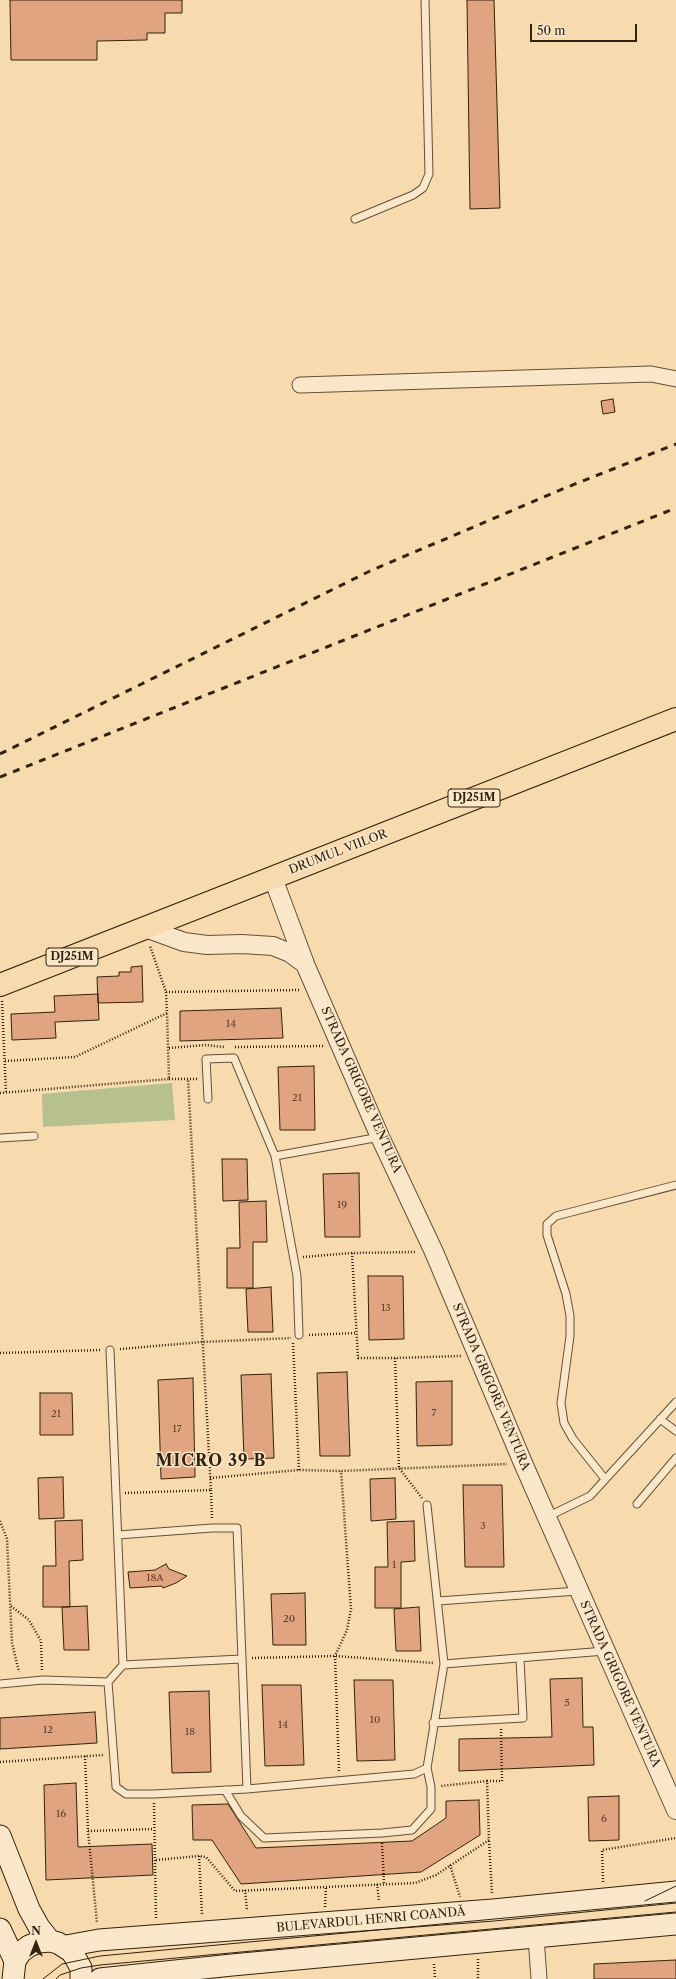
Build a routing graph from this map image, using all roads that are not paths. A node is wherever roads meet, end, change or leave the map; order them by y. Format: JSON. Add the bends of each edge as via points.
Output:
{"nodes":[{"id":1,"x":425,"y":0,"type":"edge"},
{"id":2,"x":355,"y":219,"type":"dead end"},
{"id":3,"x":676,"y":379,"type":"edge"},
{"id":4,"x":300,"y":385,"type":"dead end"},
{"id":5,"x":676,"y":719,"type":"edge"},
{"id":6,"x":273,"y":878,"type":"junction"},
{"id":7,"x":143,"y":927,"type":"junction"},
{"id":8,"x":306,"y":964,"type":"junction"},
{"id":9,"x":1,"y":985,"type":"edge"},
{"id":10,"x":208,"y":1099,"type":"dead end"},
{"id":11,"x":34,"y":1136,"type":"dead end"},
{"id":12,"x":380,"y":1137,"type":"junction"},
{"id":13,"x":0,"y":1138,"type":"edge"},
{"id":14,"x":275,"y":1156,"type":"junction"},
{"id":15,"x":676,"y":1185,"type":"edge"},
{"id":16,"x":299,"y":1335,"type":"road end"},
{"id":17,"x":110,"y":1350,"type":"road end"},
{"id":18,"x":676,"y":1402,"type":"edge"},
{"id":19,"x":660,"y":1418,"type":"junction"},
{"id":20,"x":676,"y":1431,"type":"edge"},
{"id":21,"x":676,"y":1458,"type":"edge"},
{"id":22,"x":605,"y":1479,"type":"junction"},
{"id":23,"x":637,"y":1504,"type":"dead end"},
{"id":24,"x":427,"y":1505,"type":"road end"},
{"id":25,"x":546,"y":1517,"type":"junction"},
{"id":26,"x":118,"y":1536,"type":"junction"},
{"id":27,"x":579,"y":1591,"type":"junction"},
{"id":28,"x":438,"y":1601,"type":"junction"},
{"id":29,"x":605,"y":1651,"type":"junction"},
{"id":30,"x":241,"y":1659,"type":"junction"},
{"id":31,"x":520,"y":1659,"type":"junction"},
{"id":32,"x":444,"y":1664,"type":"junction"},
{"id":33,"x":123,"y":1665,"type":"junction"},
{"id":34,"x":108,"y":1682,"type":"junction"},
{"id":35,"x":0,"y":1684,"type":"edge"},
{"id":36,"x":433,"y":1723,"type":"junction"},
{"id":37,"x":427,"y":1768,"type":"junction"},
{"id":38,"x":247,"y":1789,"type":"junction"},
{"id":39,"x":225,"y":1790,"type":"junction"},
{"id":40,"x":676,"y":1810,"type":"edge"},
{"id":41,"x":0,"y":1836,"type":"edge"},
{"id":42,"x":676,"y":1892,"type":"edge"},
{"id":43,"x":676,"y":1924,"type":"edge"},
{"id":44,"x":0,"y":1929,"type":"edge"},
{"id":45,"x":536,"y":1937,"type":"junction"},
{"id":46,"x":58,"y":1944,"type":"junction"},
{"id":47,"x":14,"y":1970,"type":"edge"},
{"id":48,"x":81,"y":1979,"type":"edge"},
{"id":49,"x":100,"y":1979,"type":"edge"},
{"id":50,"x":539,"y":1979,"type":"edge"}],
"edges":[{"from":1,"to":2,"type":"lane","via":[[430,174],[423,188],[413,196]]},
{"from":3,"to":4,"type":"street","via":[[651,374]]},
{"from":5,"to":6,"type":"highway","name":"DRUMUL VIILOR","number":"DJ251M"},
{"from":6,"to":7,"type":"highway","name":"DRUMUL VIILOR","number":"DJ251M"},
{"from":6,"to":8,"type":"street","name":"STRADA GRIGORE VENTURA"},
{"from":7,"to":8,"type":"street","via":[[184,942],[273,946]]},
{"from":7,"to":9,"type":"highway","name":"DRUMUL VIILOR","number":"DJ251M"},
{"from":8,"to":12,"type":"street","name":"STRADA GRIGORE VENTURA"},
{"from":10,"to":14,"type":"lane","via":[[206,1060],[234,1058]]},
{"from":11,"to":13,"type":"lane"},
{"from":12,"to":14,"type":"lane"},
{"from":12,"to":25,"type":"street","name":"STRADA GRIGORE VENTURA","via":[[434,1252]]},
{"from":14,"to":16,"type":"lane","via":[[297,1276]]},
{"from":15,"to":22,"type":"lane","via":[[556,1216],[547,1224],[547,1235],[566,1294],[570,1316],[562,1403],[564,1423],[573,1439]]},
{"from":17,"to":26,"type":"lane"},
{"from":18,"to":19,"type":"lane"},
{"from":19,"to":20,"type":"lane"},
{"from":19,"to":22,"type":"lane"},
{"from":21,"to":23,"type":"lane"},
{"from":22,"to":25,"type":"lane","via":[[590,1496]]},
{"from":24,"to":28,"type":"lane"},
{"from":25,"to":27,"type":"street","name":"STRADA GRIGORE VENTURA"},
{"from":26,"to":30,"type":"lane","via":[[237,1528]]},
{"from":26,"to":33,"type":"lane"},
{"from":27,"to":28,"type":"lane"},
{"from":27,"to":29,"type":"street","name":"STRADA GRIGORE VENTURA"},
{"from":28,"to":32,"type":"lane"},
{"from":29,"to":31,"type":"lane"},
{"from":29,"to":40,"type":"street","name":"STRADA GRIGORE VENTURA"},
{"from":30,"to":33,"type":"lane"},
{"from":30,"to":38,"type":"lane"},
{"from":31,"to":32,"type":"lane"},
{"from":31,"to":36,"type":"lane","via":[[523,1718]]},
{"from":32,"to":36,"type":"lane"},
{"from":33,"to":34,"type":"lane"},
{"from":34,"to":35,"type":"lane","via":[[43,1680]]},
{"from":34,"to":39,"type":"lane","via":[[116,1787],[126,1794]]},
{"from":36,"to":37,"type":"lane"},
{"from":37,"to":38,"type":"lane","via":[[414,1774]]},
{"from":37,"to":39,"type":"lane","via":[[431,1787],[431,1809],[412,1830],[264,1838],[241,1816]]},
{"from":38,"to":39,"type":"lane"},
{"from":41,"to":46,"type":"main road","via":[[29,1909],[39,1927]]},
{"from":42,"to":46,"type":"main road","name":"BULEVARDUL HENRI COANDĂ","via":[[493,1910]]},
{"from":43,"to":45,"type":"main road"},
{"from":44,"to":47,"type":"main road"},
{"from":45,"to":49,"type":"main road","via":[[224,1970]]},
{"from":45,"to":50,"type":"street"},
{"from":46,"to":47,"type":"main road","name":"BULEVARDUL HENRI COANDĂ","via":[[39,1942],[29,1946],[21,1952]]},
{"from":46,"to":48,"type":"main road","via":[[78,1960]]}]}
